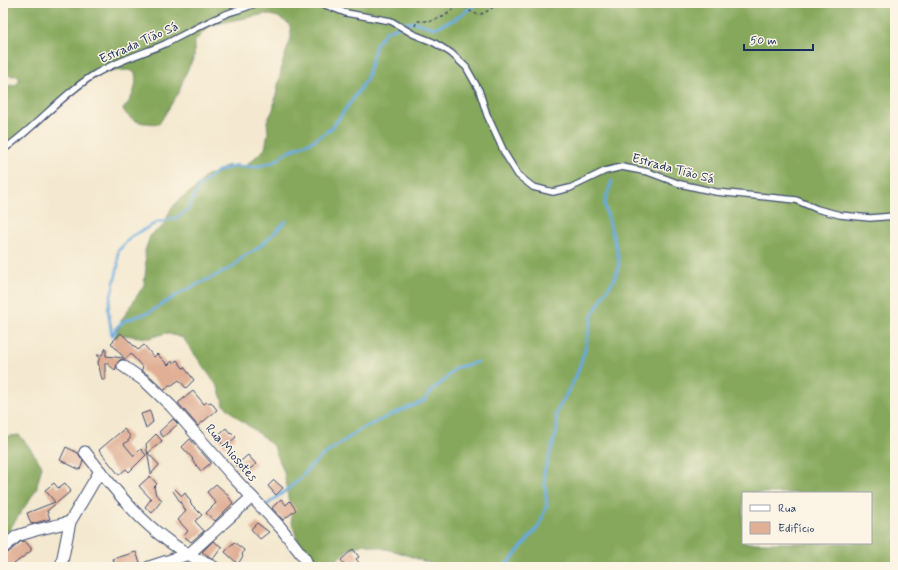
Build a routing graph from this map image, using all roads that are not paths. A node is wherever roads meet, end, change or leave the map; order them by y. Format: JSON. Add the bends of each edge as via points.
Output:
{"nodes":[{"id":1,"x":256,"y":3,"type":"edge"},
{"id":2,"x":320,"y":3,"type":"edge"},
{"id":3,"x":3,"y":150,"type":"edge"},
{"id":4,"x":895,"y":216,"type":"edge"},
{"id":5,"x":123,"y":366,"type":"dead end"},
{"id":6,"x":85,"y":452,"type":"dead end"},
{"id":7,"x":100,"y":471,"type":"junction"},
{"id":8,"x":252,"y":497,"type":"junction"},
{"id":9,"x":70,"y":522,"type":"junction"},
{"id":10,"x":3,"y":548,"type":"edge"},
{"id":11,"x":190,"y":554,"type":"junction"},
{"id":12,"x":61,"y":567,"type":"edge"},
{"id":13,"x":149,"y":567,"type":"edge"},
{"id":14,"x":214,"y":567,"type":"edge"},
{"id":15,"x":308,"y":567,"type":"edge"}],
"edges":[{"from":1,"to":3,"type":"lane","name":"Estrada Tião Sá","via":[[220,16],[187,34],[126,58],[94,75]]},
{"from":2,"to":4,"type":"lane","name":"Estrada Tião Sá","via":[[346,13],[391,21],[451,53],[466,67],[479,90],[505,154],[518,175],[533,187],[553,192],[570,188],[605,171],[622,167],[716,192],[796,200],[840,215],[870,218]]},
{"from":5,"to":8,"type":"street","name":"Rua Miosotes","via":[[146,382],[171,406]]},
{"from":6,"to":7,"type":"street"},
{"from":7,"to":9,"type":"street"},
{"from":7,"to":11,"type":"street","via":[[137,516],[170,543]]},
{"from":8,"to":11,"type":"street"},
{"from":8,"to":15,"type":"street","name":"Rua Miosotes","via":[[281,528],[305,559]]},
{"from":9,"to":10,"type":"street","via":[[16,536]]},
{"from":9,"to":12,"type":"street"},
{"from":11,"to":13,"type":"street"},
{"from":11,"to":14,"type":"street"}]}
